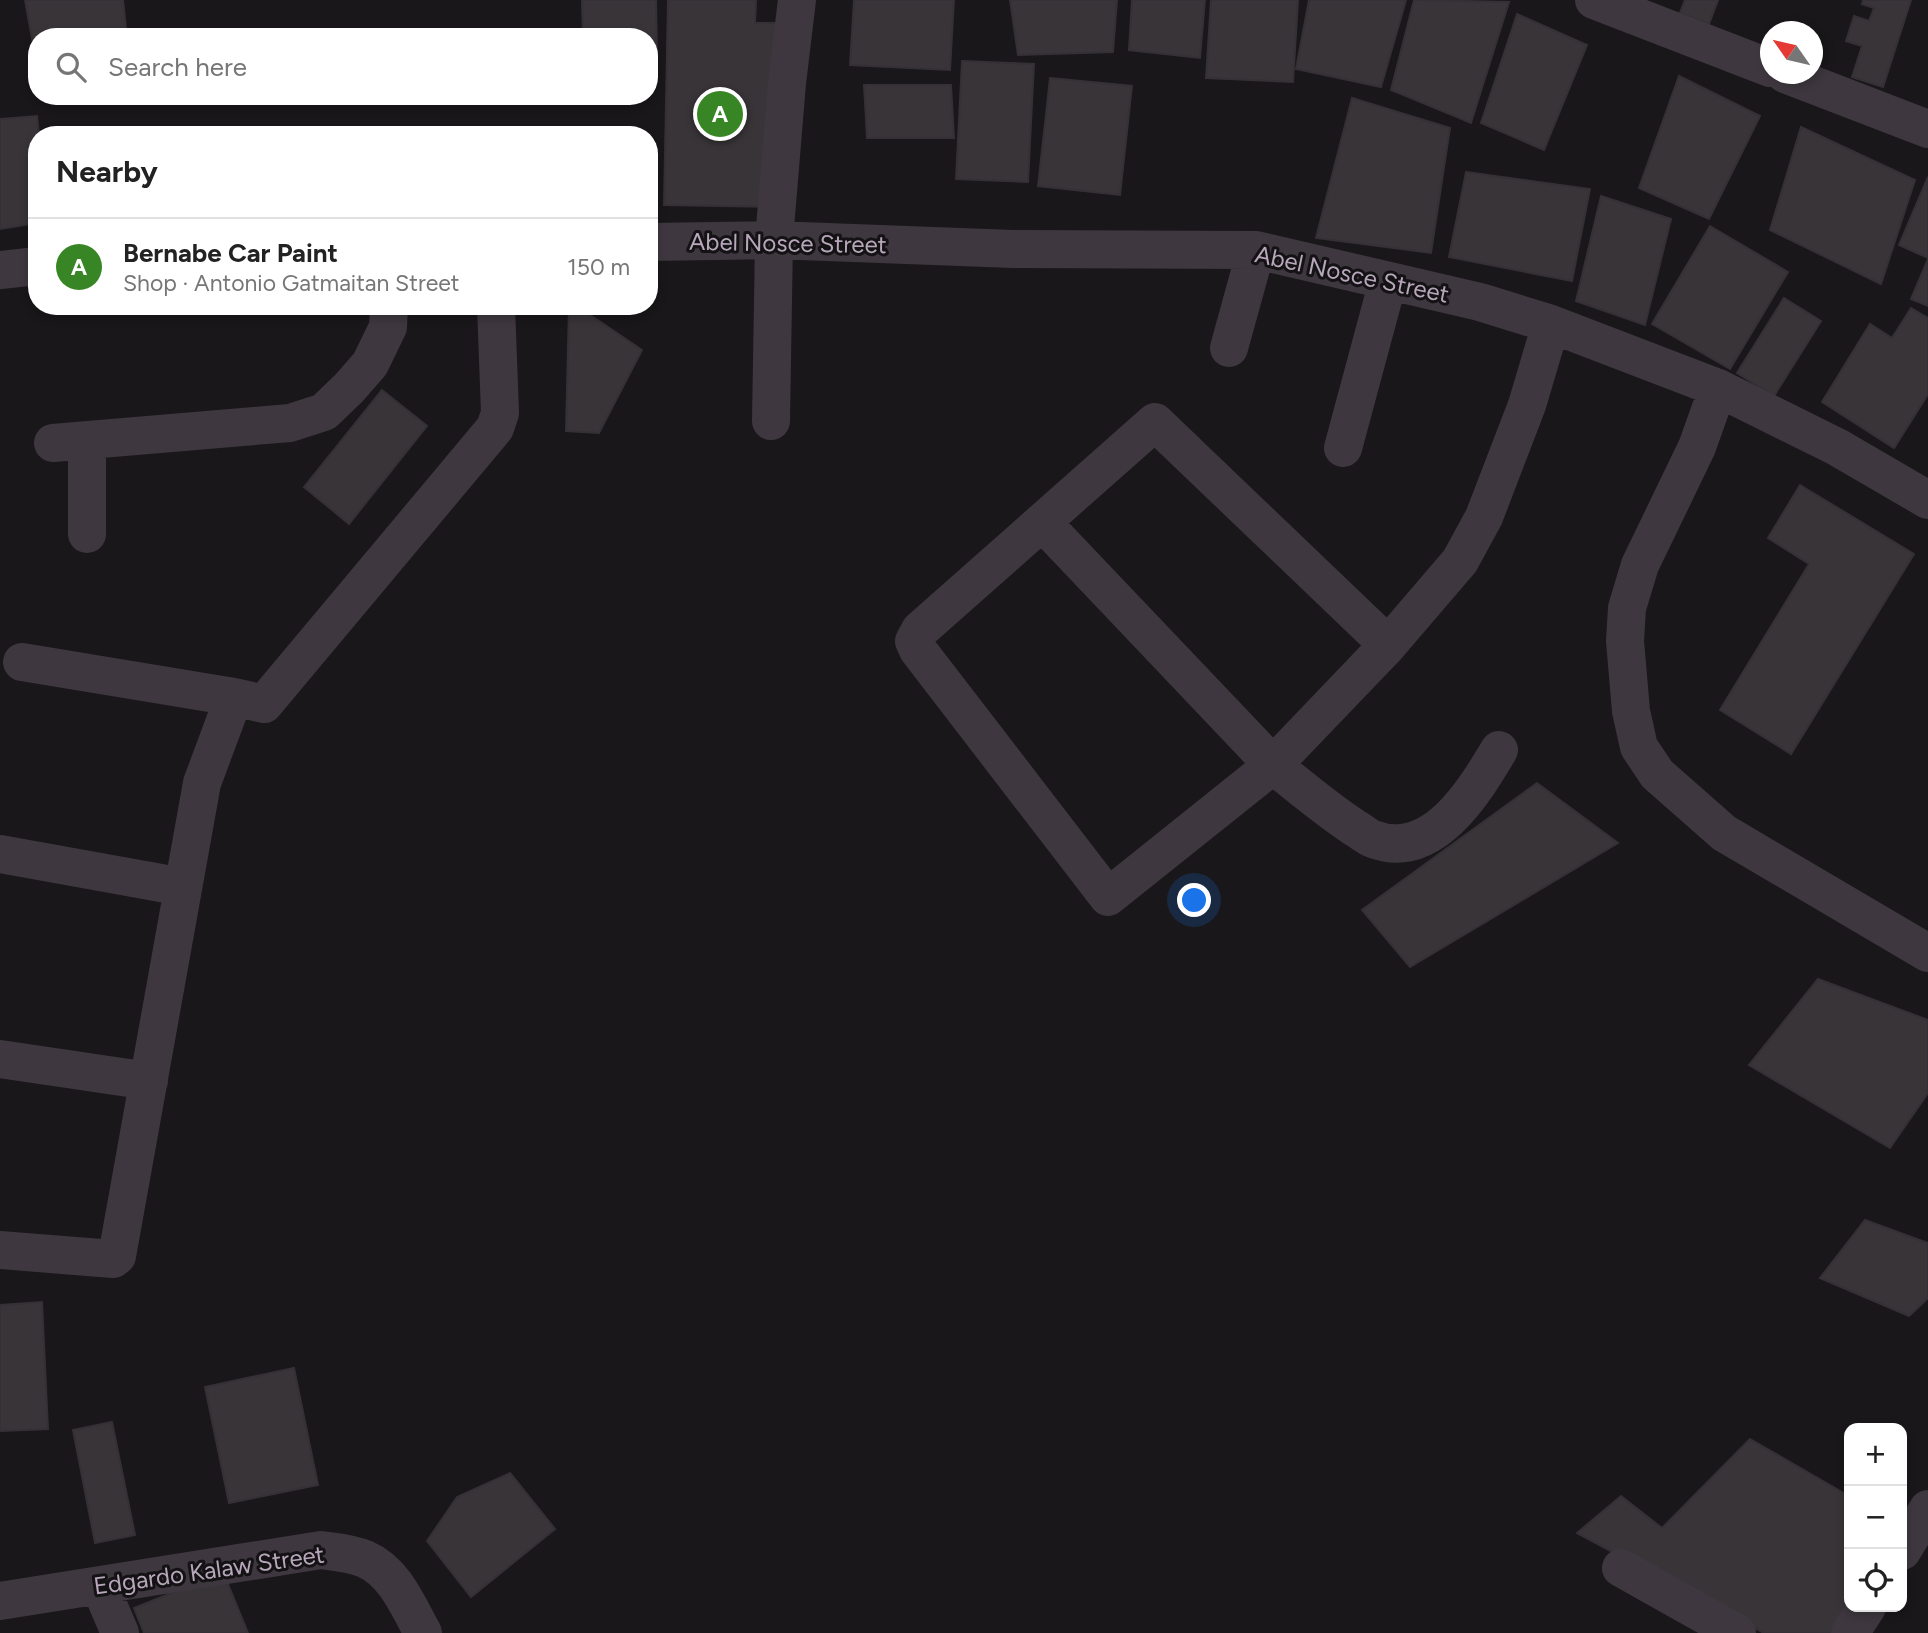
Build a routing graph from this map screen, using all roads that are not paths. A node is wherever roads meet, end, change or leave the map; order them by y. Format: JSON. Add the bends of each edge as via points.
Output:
{"nodes":[{"id":1,"x":797,"y":0,"type":"edge"},
{"id":2,"x":1594,"y":0,"type":"edge"},
{"id":3,"x":1760,"y":64,"type":"edge"},
{"id":4,"x":1811,"y":84,"type":"edge"},
{"id":5,"x":1928,"y":129,"type":"edge"},
{"id":6,"x":774,"y":240,"type":"junction"},
{"id":7,"x":658,"y":242,"type":"edge"},
{"id":8,"x":1256,"y":250,"type":"junction"},
{"id":9,"x":28,"y":267,"type":"edge"},
{"id":10,"x":0,"y":270,"type":"edge"},
{"id":11,"x":1388,"y":281,"type":"junction"},
{"id":12,"x":389,"y":315,"type":"edge"},
{"id":13,"x":496,"y":315,"type":"edge"},
{"id":14,"x":1550,"y":324,"type":"junction"},
{"id":15,"x":1229,"y":348,"type":"dead end"},
{"id":16,"x":1718,"y":388,"type":"junction"},
{"id":17,"x":771,"y":421,"type":"dead end"},
{"id":18,"x":1343,"y":447,"type":"dead end"},
{"id":19,"x":1928,"y":500,"type":"edge"},
{"id":20,"x":1042,"y":522,"type":"junction"},
{"id":21,"x":87,"y":534,"type":"dead end"},
{"id":22,"x":1388,"y":645,"type":"junction"},
{"id":23,"x":22,"y":662,"type":"dead end"},
{"id":24,"x":234,"y":697,"type":"junction"},
{"id":25,"x":1499,"y":751,"type":"dead end"},
{"id":26,"x":1273,"y":765,"type":"junction"},
{"id":27,"x":0,"y":855,"type":"edge"},
{"id":28,"x":183,"y":887,"type":"junction"},
{"id":29,"x":1928,"y":953,"type":"edge"},
{"id":30,"x":0,"y":1059,"type":"edge"},
{"id":31,"x":149,"y":1081,"type":"junction"},
{"id":32,"x":0,"y":1250,"type":"edge"},
{"id":33,"x":1928,"y":1509,"type":"edge"},
{"id":34,"x":1903,"y":1549,"type":"edge"},
{"id":35,"x":1621,"y":1568,"type":"dead end"},
{"id":36,"x":100,"y":1586,"type":"junction"},
{"id":37,"x":0,"y":1601,"type":"edge"},
{"id":38,"x":1864,"y":1612,"type":"edge"},
{"id":39,"x":120,"y":1633,"type":"edge"},
{"id":40,"x":423,"y":1633,"type":"edge"},
{"id":41,"x":1737,"y":1633,"type":"edge"},
{"id":42,"x":1850,"y":1633,"type":"edge"}],
"edges":[{"from":1,"to":6,"type":"street"},
{"from":2,"to":3,"type":"street"},
{"from":4,"to":5,"type":"street"},
{"from":6,"to":7,"type":"street","name":"Abel Nosce Street"},
{"from":6,"to":8,"type":"street","name":"Abel Nosce Street","via":[[1013,249]]},
{"from":6,"to":17,"type":"street"},
{"from":8,"to":11,"type":"street","name":"Abel Nosce Street"},
{"from":8,"to":15,"type":"street"},
{"from":9,"to":10,"type":"street"},
{"from":11,"to":14,"type":"street","name":"Abel Nosce Street"},
{"from":11,"to":18,"type":"street"},
{"from":12,"to":21,"type":"street","via":[[388,327],[370,364],[324,412],[290,422],[70,442]]},
{"from":13,"to":24,"type":"street","via":[[500,413],[495,428],[264,704]]},
{"from":14,"to":16,"type":"street","name":"Abel Nosce Street"},
{"from":14,"to":22,"type":"street","via":[[1527,405],[1484,517],[1460,561]]},
{"from":16,"to":19,"type":"street","name":"Abel Nosce Street","via":[[1837,447]]},
{"from":16,"to":29,"type":"street","via":[[1697,447],[1640,565],[1627,608],[1631,711],[1639,747],[1657,774],[1724,833]]},
{"from":20,"to":22,"type":"street","via":[[1155,422]]},
{"from":20,"to":26,"type":"street"},
{"from":20,"to":26,"type":"street","via":[[920,630],[914,641],[1108,897]]},
{"from":22,"to":26,"type":"street"},
{"from":23,"to":24,"type":"street"},
{"from":24,"to":28,"type":"street","via":[[202,783]]},
{"from":25,"to":26,"type":"street","via":[[1481,781],[1443,825],[1419,841],[1397,844],[1373,839]]},
{"from":27,"to":28,"type":"street"},
{"from":28,"to":31,"type":"street"},
{"from":30,"to":31,"type":"street"},
{"from":31,"to":32,"type":"street","via":[[117,1256]]},
{"from":33,"to":34,"type":"street"},
{"from":35,"to":41,"type":"street"},
{"from":36,"to":37,"type":"street","name":"Edgardo Kalaw Street"},
{"from":36,"to":39,"type":"street"},
{"from":36,"to":40,"type":"street","name":"Edgardo Kalaw Street","via":[[321,1550],[365,1559],[375,1566],[393,1581]]},
{"from":38,"to":42,"type":"street"}]}
